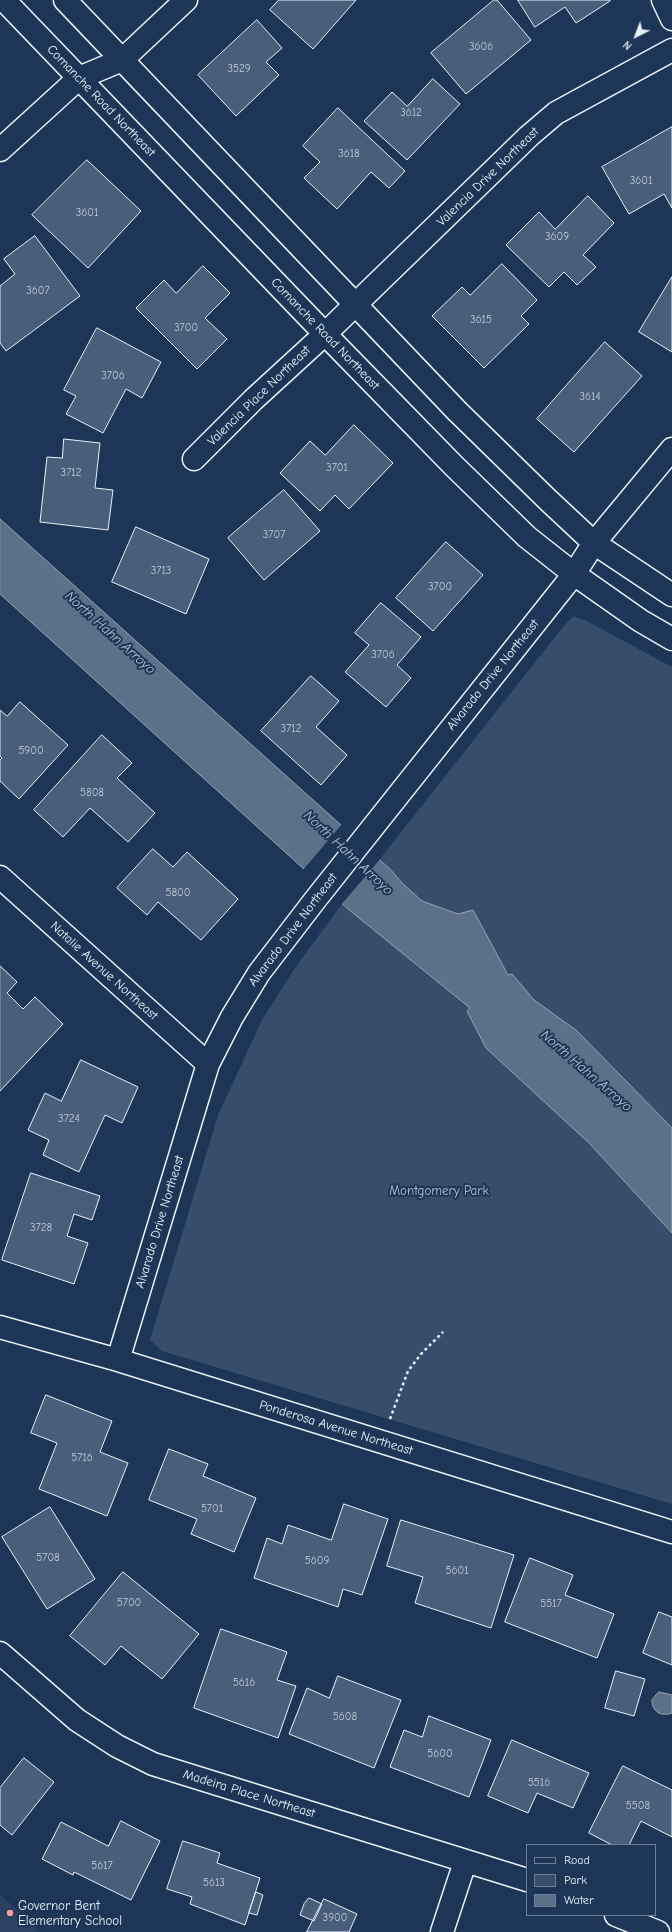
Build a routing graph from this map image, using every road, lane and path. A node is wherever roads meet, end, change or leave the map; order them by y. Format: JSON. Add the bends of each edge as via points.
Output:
{"nodes":[{"id":1,"x":4,"y":0,"type":"edge"},
{"id":2,"x":65,"y":0,"type":"edge"},
{"id":3,"x":186,"y":0,"type":"edge"},
{"id":4,"x":663,"y":0,"type":"edge"},
{"id":5,"x":672,"y":19,"type":"edge"},
{"id":6,"x":672,"y":50,"type":"edge"},
{"id":7,"x":122,"y":60,"type":"junction"},
{"id":8,"x":79,"y":78,"type":"junction"},
{"id":9,"x":0,"y":150,"type":"edge"},
{"id":10,"x":356,"y":304,"type":"junction"},
{"id":11,"x":325,"y":334,"type":"junction"},
{"id":12,"x":672,"y":449,"type":"edge"},
{"id":13,"x":194,"y":459,"type":"dead end"},
{"id":14,"x":594,"y":543,"type":"junction"},
{"id":15,"x":574,"y":574,"type":"junction"},
{"id":16,"x":672,"y":595,"type":"edge"},
{"id":17,"x":672,"y":639,"type":"edge"},
{"id":18,"x":0,"y":877,"type":"edge"},
{"id":19,"x":208,"y":1064,"type":"junction"},
{"id":20,"x":0,"y":1327,"type":"edge"},
{"id":21,"x":443,"y":1332,"type":"dead end"},
{"id":22,"x":118,"y":1360,"type":"junction"},
{"id":23,"x":389,"y":1421,"type":"dead end"},
{"id":24,"x":672,"y":1532,"type":"edge"},
{"id":25,"x":0,"y":1653,"type":"edge"},
{"id":26,"x":465,"y":1862,"type":"junction"},
{"id":27,"x":526,"y":1880,"type":"edge"},
{"id":28,"x":618,"y":1916,"type":"edge"},
{"id":29,"x":442,"y":1932,"type":"edge"},
{"id":30,"x":658,"y":1932,"type":"edge"}],
"edges":[{"from":1,"to":8,"type":"street","name":"Comanche Road Northeast"},
{"from":2,"to":7,"type":"street"},
{"from":3,"to":7,"type":"street"},
{"from":4,"to":5,"type":"street"},
{"from":6,"to":10,"type":"street","name":"Valencia Drive Northeast","via":[[556,113],[529,136]]},
{"from":7,"to":8,"type":"street"},
{"from":7,"to":10,"type":"street"},
{"from":8,"to":9,"type":"street"},
{"from":8,"to":11,"type":"street","name":"Comanche Road Northeast"},
{"from":10,"to":11,"type":"street","name":"Valencia Drive Northeast"},
{"from":10,"to":14,"type":"street","via":[[457,411]]},
{"from":11,"to":13,"type":"street","name":"Valencia Place Northeast"},
{"from":11,"to":15,"type":"street","name":"Comanche Road Northeast","via":[[527,537]]},
{"from":12,"to":14,"type":"street","name":"Alvarado Drive Northeast"},
{"from":14,"to":15,"type":"street","name":"Alvarado Drive Northeast"},
{"from":14,"to":16,"type":"street"},
{"from":15,"to":17,"type":"street","name":"Comanche Road Northeast","via":[[641,621]]},
{"from":15,"to":19,"type":"street","name":"Alvarado Drive Northeast","via":[[370,829],[259,973],[232,1017]]},
{"from":18,"to":19,"type":"street","name":"Natalie Avenue Northeast"},
{"from":19,"to":22,"type":"street","name":"Alvarado Drive Northeast"},
{"from":20,"to":22,"type":"street","name":"Ponderosa Avenue Northeast"},
{"from":21,"to":23,"type":"path","via":[[408,1371]]},
{"from":22,"to":24,"type":"street","name":"Ponderosa Avenue Northeast"},
{"from":25,"to":26,"type":"street","name":"Madeira Place Northeast","via":[[77,1720],[116,1746],[153,1764]]},
{"from":26,"to":27,"type":"street","name":"Madeira Place Northeast"},
{"from":26,"to":29,"type":"street"},
{"from":28,"to":30,"type":"street"}]}
